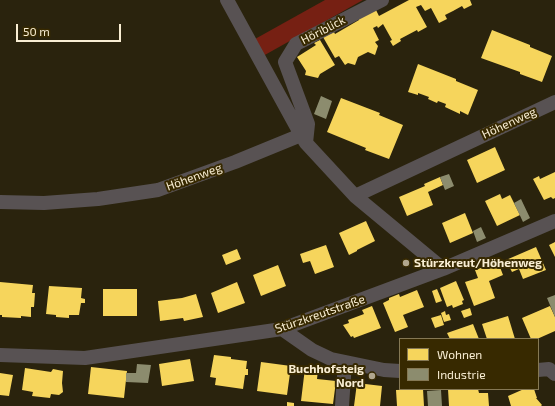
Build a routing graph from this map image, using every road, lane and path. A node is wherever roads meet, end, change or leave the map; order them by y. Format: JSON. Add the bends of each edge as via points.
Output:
{"nodes":[{"id":1,"x":227,"y":0,"type":"edge"},
{"id":2,"x":382,"y":0,"type":"edge"},
{"id":3,"x":555,"y":102,"type":"edge"},
{"id":4,"x":303,"y":139,"type":"junction"},
{"id":5,"x":355,"y":196,"type":"junction"},
{"id":6,"x":0,"y":202,"type":"edge"},
{"id":7,"x":555,"y":220,"type":"edge"},
{"id":8,"x":443,"y":269,"type":"junction"},
{"id":9,"x":282,"y":329,"type":"junction"},
{"id":10,"x":0,"y":355,"type":"edge"},
{"id":11,"x":345,"y":362,"type":"junction"},
{"id":12,"x":399,"y":371,"type":"edge"},
{"id":13,"x":342,"y":406,"type":"edge"}],
"edges":[{"from":1,"to":4,"type":"street"},
{"from":2,"to":4,"type":"street","name":"Höriblick","via":[[296,44],[285,62],[308,124]]},
{"from":3,"to":5,"type":"street","name":"Höhenweg"},
{"from":4,"to":5,"type":"street"},
{"from":4,"to":6,"type":"street","name":"Höhenweg","via":[[158,190],[44,204]]},
{"from":5,"to":8,"type":"street"},
{"from":7,"to":8,"type":"street","name":"Stürzkreutstraße"},
{"from":8,"to":9,"type":"street","name":"Stürzkreutstraße"},
{"from":9,"to":10,"type":"street","name":"Stürzkreutstraße","via":[[85,358]]},
{"from":9,"to":11,"type":"street","via":[[312,350]]},
{"from":11,"to":12,"type":"street"},
{"from":11,"to":13,"type":"street"}]}
